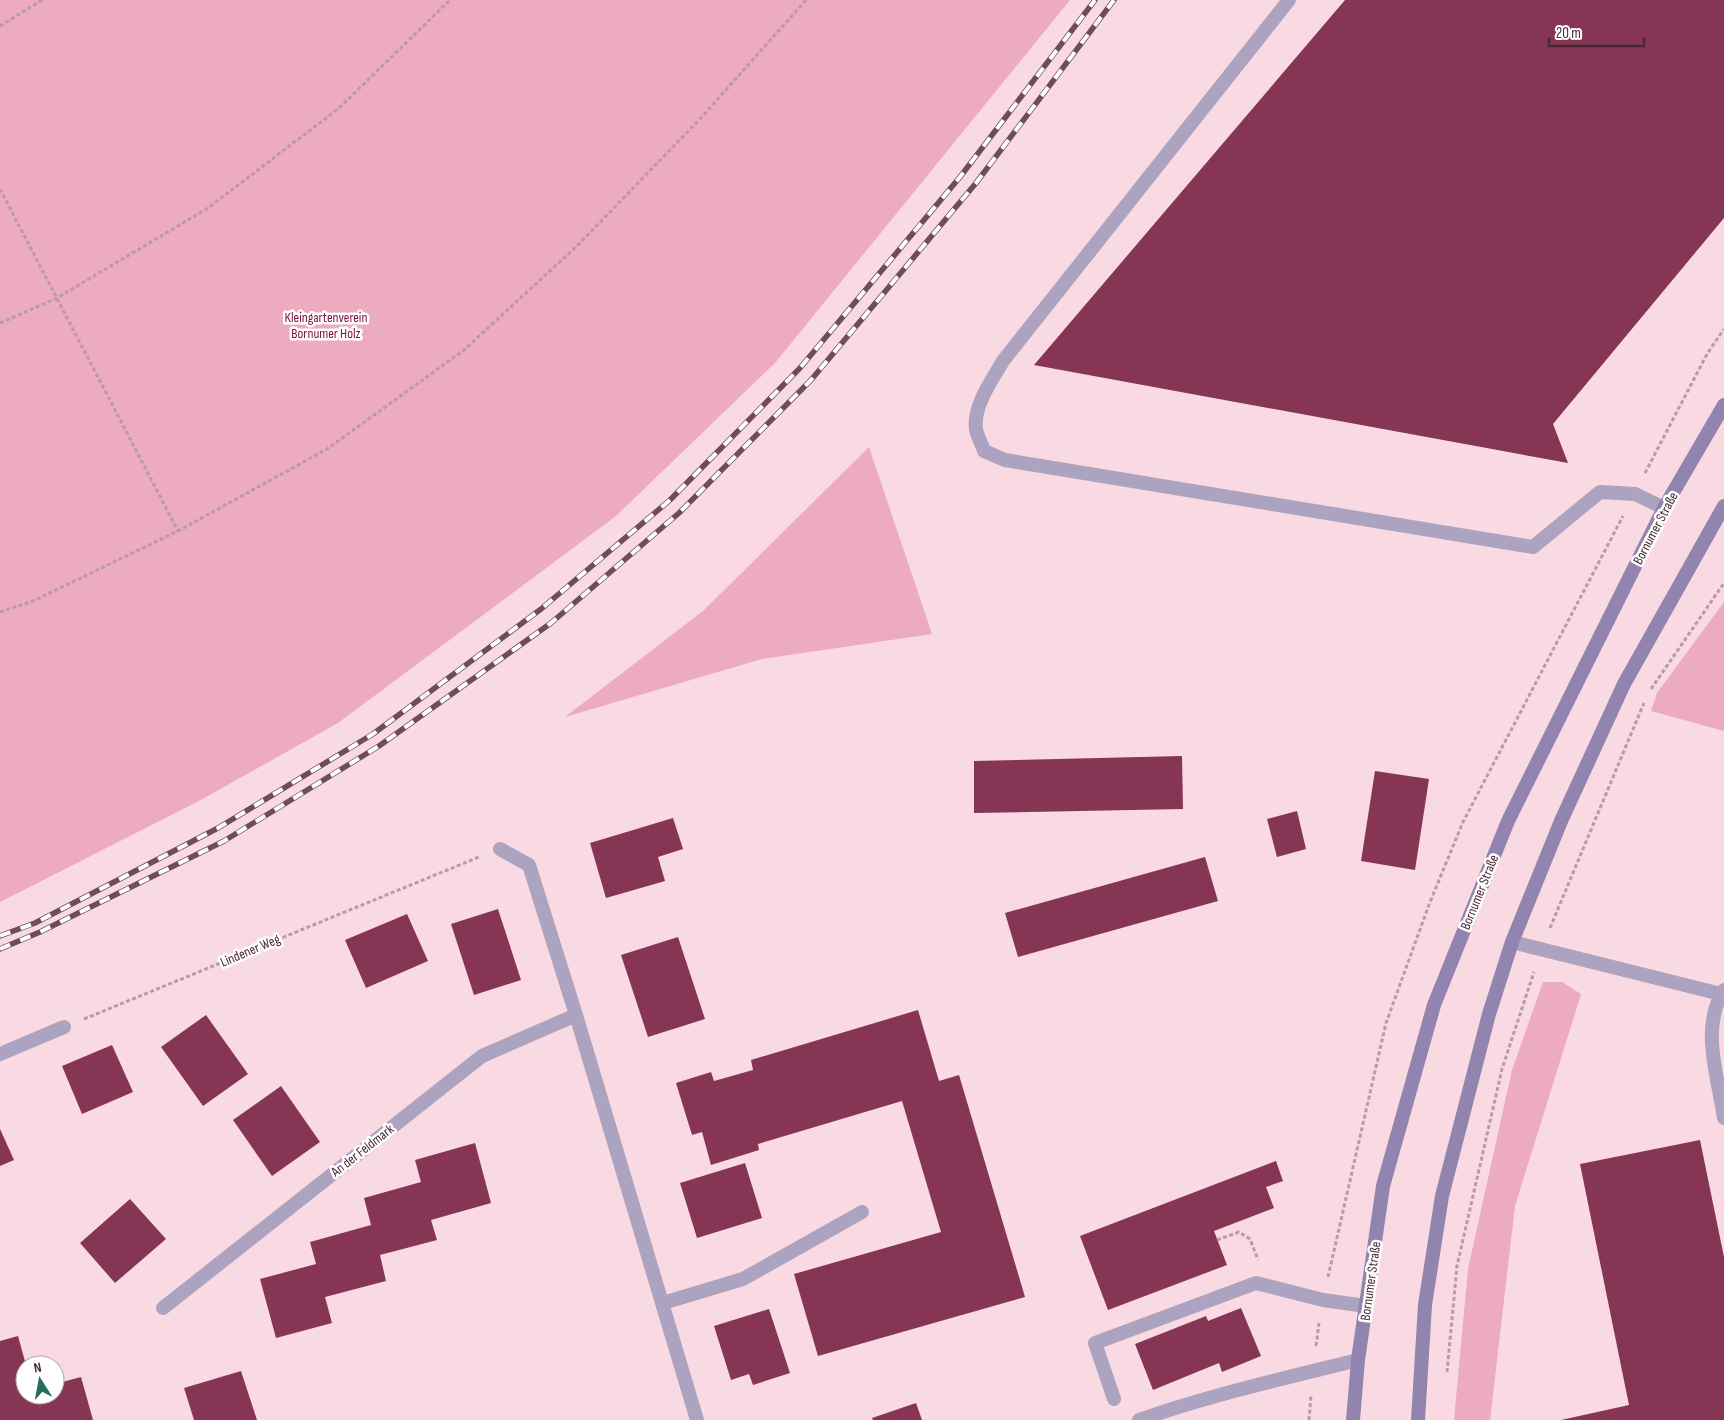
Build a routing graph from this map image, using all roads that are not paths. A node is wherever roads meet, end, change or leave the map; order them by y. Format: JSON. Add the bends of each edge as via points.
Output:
{"nodes":[{"id":1,"x":1288,"y":0,"type":"edge"},
{"id":2,"x":1724,"y":406,"type":"edge"},
{"id":3,"x":1724,"y":506,"type":"edge"},
{"id":4,"x":1664,"y":508,"type":"junction"},
{"id":5,"x":500,"y":849,"type":"road end"},
{"id":6,"x":1512,"y":942,"type":"junction"},
{"id":7,"x":1722,"y":992,"type":"edge"},
{"id":8,"x":576,"y":1014,"type":"junction"},
{"id":9,"x":64,"y":1027,"type":"road end"},
{"id":10,"x":0,"y":1054,"type":"edge"},
{"id":11,"x":1724,"y":1118,"type":"edge"},
{"id":12,"x":862,"y":1212,"type":"dead end"},
{"id":13,"x":663,"y":1303,"type":"junction"},
{"id":14,"x":1366,"y":1306,"type":"junction"},
{"id":15,"x":163,"y":1308,"type":"dead end"},
{"id":16,"x":1358,"y":1360,"type":"junction"},
{"id":17,"x":1114,"y":1399,"type":"dead end"},
{"id":18,"x":697,"y":1420,"type":"edge"},
{"id":19,"x":1139,"y":1420,"type":"edge"},
{"id":20,"x":1353,"y":1420,"type":"edge"},
{"id":21,"x":1418,"y":1420,"type":"edge"}],
"edges":[{"from":1,"to":4,"type":"street","via":[[1003,361],[984,394],[976,419],[976,430],[984,451],[1015,462],[1533,547],[1600,492],[1635,494]]},
{"from":2,"to":4,"type":"main road","name":"Bornumer Straße"},
{"from":3,"to":6,"type":"main road","via":[[1624,684],[1560,822]]},
{"from":4,"to":14,"type":"main road","name":"Bornumer Straße","via":[[1508,821],[1434,1005],[1383,1186]]},
{"from":5,"to":8,"type":"street","via":[[529,866]]},
{"from":6,"to":7,"type":"street"},
{"from":6,"to":21,"type":"main road","via":[[1489,1014],[1442,1196],[1425,1305]]},
{"from":7,"to":11,"type":"street","via":[[1711,1034]]},
{"from":8,"to":13,"type":"street"},
{"from":8,"to":15,"type":"street","name":"An der Feldmark","via":[[482,1056]]},
{"from":9,"to":10,"type":"street"},
{"from":12,"to":13,"type":"street","via":[[743,1279]]},
{"from":13,"to":18,"type":"street"},
{"from":14,"to":16,"type":"main road","name":"Bornumer Straße"},
{"from":14,"to":17,"type":"street","via":[[1323,1300],[1256,1282],[1095,1343]]},
{"from":16,"to":19,"type":"street","via":[[1179,1406]]},
{"from":16,"to":20,"type":"main road","name":"Bornumer Straße"}]}
